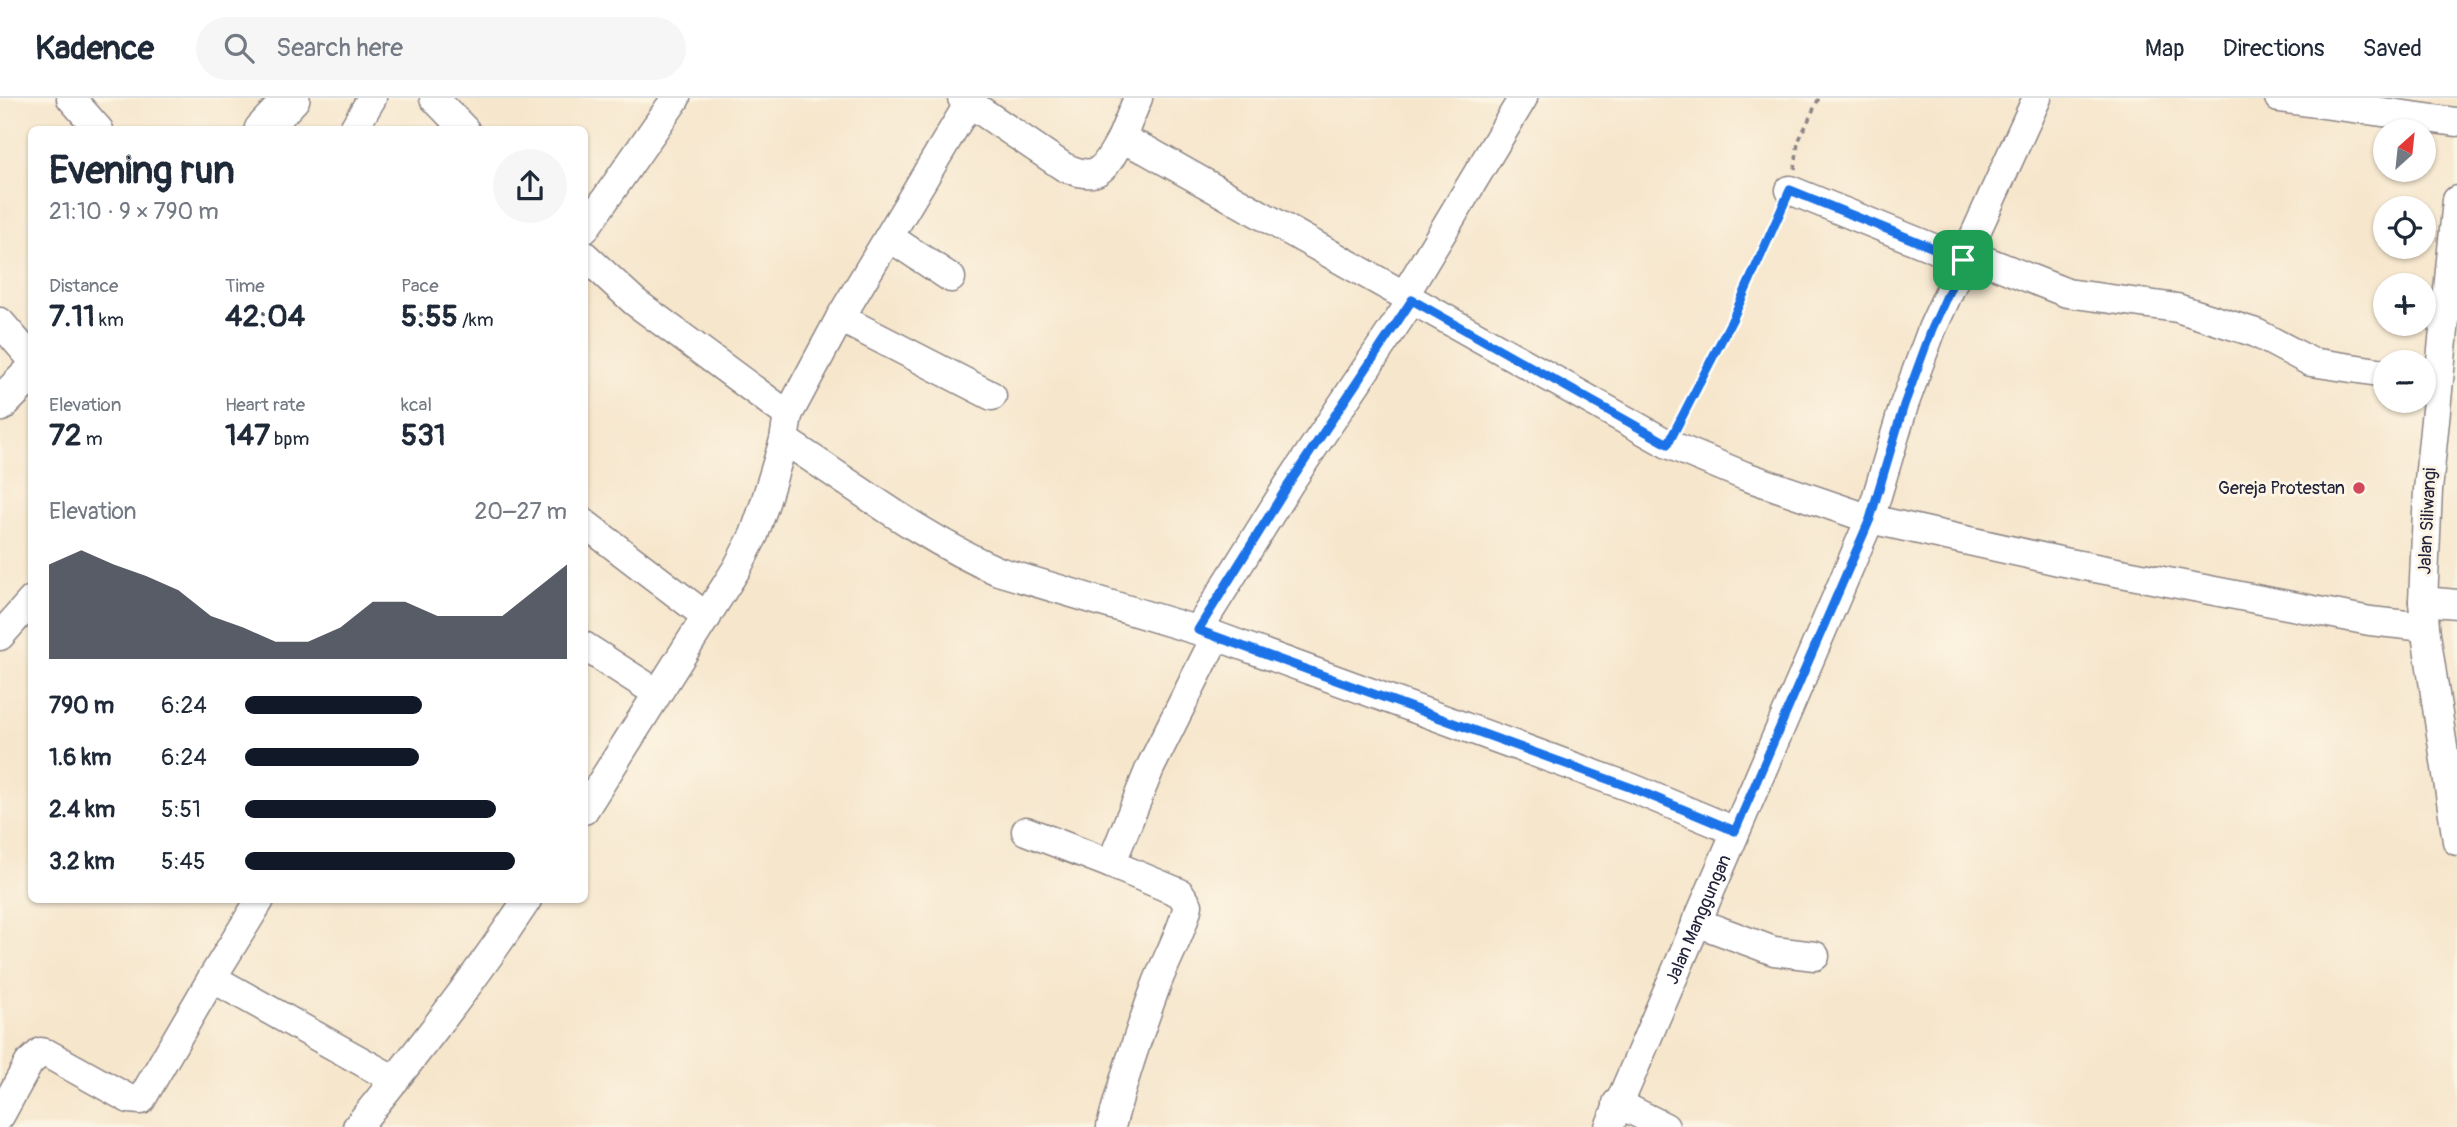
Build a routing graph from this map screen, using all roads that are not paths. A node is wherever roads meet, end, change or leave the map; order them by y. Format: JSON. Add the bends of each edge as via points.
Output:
{"nodes":[{"id":1,"x":72,"y":98,"type":"edge"},
{"id":2,"x":292,"y":98,"type":"edge"},
{"id":3,"x":372,"y":98,"type":"edge"},
{"id":4,"x":434,"y":98,"type":"edge"},
{"id":5,"x":676,"y":98,"type":"edge"},
{"id":6,"x":1138,"y":98,"type":"edge"},
{"id":7,"x":1523,"y":98,"type":"edge"},
{"id":8,"x":2279,"y":98,"type":"edge"},
{"id":9,"x":2452,"y":98,"type":"edge"},
{"id":10,"x":2034,"y":99,"type":"edge"},
{"id":11,"x":968,"y":100,"type":"edge"},
{"id":12,"x":2456,"y":122,"type":"edge"},
{"id":13,"x":96,"y":126,"type":"edge"},
{"id":14,"x":266,"y":126,"type":"edge"},
{"id":15,"x":355,"y":126,"type":"edge"},
{"id":16,"x":461,"y":126,"type":"edge"},
{"id":17,"x":2457,"y":128,"type":"edge"},
{"id":18,"x":1121,"y":139,"type":"junction"},
{"id":19,"x":1790,"y":190,"type":"road end"},
{"id":20,"x":2457,"y":200,"type":"edge"},
{"id":21,"x":588,"y":224,"type":"edge"},
{"id":22,"x":888,"y":237,"type":"junction"},
{"id":23,"x":1965,"y":257,"type":"junction"},
{"id":24,"x":588,"y":260,"type":"edge"},
{"id":25,"x":951,"y":278,"type":"dead end"},
{"id":26,"x":1408,"y":298,"type":"junction"},
{"id":27,"x":2452,"y":298,"type":"edge"},
{"id":28,"x":840,"y":318,"type":"junction"},
{"id":29,"x":0,"y":322,"type":"edge"},
{"id":30,"x":28,"y":354,"type":"edge"},
{"id":31,"x":2436,"y":358,"type":"edge"},
{"id":32,"x":2373,"y":371,"type":"edge"},
{"id":33,"x":28,"y":376,"type":"edge"},
{"id":34,"x":992,"y":396,"type":"dead end"},
{"id":35,"x":0,"y":404,"type":"edge"},
{"id":36,"x":2429,"y":413,"type":"edge"},
{"id":37,"x":786,"y":428,"type":"junction"},
{"id":38,"x":1870,"y":519,"type":"junction"},
{"id":39,"x":588,"y":526,"type":"edge"},
{"id":40,"x":28,"y":604,"type":"edge"},
{"id":41,"x":2457,"y":604,"type":"edge"},
{"id":42,"x":2424,"y":614,"type":"junction"},
{"id":43,"x":707,"y":617,"type":"junction"},
{"id":44,"x":1207,"y":633,"type":"junction"},
{"id":45,"x":0,"y":636,"type":"edge"},
{"id":46,"x":588,"y":649,"type":"edge"},
{"id":47,"x":657,"y":693,"type":"junction"},
{"id":48,"x":588,"y":804,"type":"edge"},
{"id":49,"x":1027,"y":831,"type":"dead end"},
{"id":50,"x":1735,"y":831,"type":"junction"},
{"id":51,"x":2457,"y":841,"type":"edge"},
{"id":52,"x":1111,"y":864,"type":"junction"},
{"id":53,"x":258,"y":903,"type":"edge"},
{"id":54,"x":525,"y":903,"type":"edge"},
{"id":55,"x":1696,"y":922,"type":"junction"},
{"id":56,"x":1815,"y":956,"type":"dead end"},
{"id":57,"x":212,"y":978,"type":"junction"},
{"id":58,"x":395,"y":1080,"type":"junction"},
{"id":59,"x":0,"y":1115,"type":"edge"},
{"id":60,"x":1613,"y":1115,"type":"edge"},
{"id":61,"x":358,"y":1127,"type":"edge"},
{"id":62,"x":1111,"y":1127,"type":"edge"},
{"id":63,"x":1665,"y":1127,"type":"edge"}],
"edges":[{"from":1,"to":13,"type":"street"},
{"from":2,"to":14,"type":"main road"},
{"from":3,"to":15,"type":"street"},
{"from":4,"to":16,"type":"street"},
{"from":5,"to":21,"type":"street"},
{"from":6,"to":18,"type":"street"},
{"from":7,"to":26,"type":"street"},
{"from":8,"to":12,"type":"street"},
{"from":9,"to":12,"type":"street"},
{"from":10,"to":23,"type":"street","name":"Jalan Manggungan"},
{"from":11,"to":18,"type":"street","via":[[1077,173],[1100,172]]},
{"from":11,"to":22,"type":"street"},
{"from":12,"to":17,"type":"street"},
{"from":18,"to":26,"type":"street"},
{"from":19,"to":23,"type":"street"},
{"from":20,"to":27,"type":"street","name":"Jalan Siliwangi"},
{"from":22,"to":25,"type":"street"},
{"from":22,"to":28,"type":"street"},
{"from":23,"to":32,"type":"street","via":[[2067,293],[2177,308],[2256,333],[2311,362]]},
{"from":23,"to":38,"type":"street","name":"Jalan Manggungan","via":[[1904,405]]},
{"from":24,"to":37,"type":"street"},
{"from":26,"to":38,"type":"street","via":[[1668,444]]},
{"from":26,"to":44,"type":"street","via":[[1289,484]]},
{"from":27,"to":31,"type":"street","name":"Jalan Siliwangi"},
{"from":28,"to":34,"type":"street"},
{"from":28,"to":37,"type":"street"},
{"from":29,"to":30,"type":"street"},
{"from":33,"to":35,"type":"main road"},
{"from":36,"to":42,"type":"street","name":"Jalan Siliwangi"},
{"from":37,"to":43,"type":"street","via":[[754,535]]},
{"from":37,"to":44,"type":"street","via":[[936,539],[980,563]]},
{"from":38,"to":42,"type":"street","via":[[2370,621]]},
{"from":38,"to":50,"type":"street","name":"Jalan Manggungan"},
{"from":39,"to":43,"type":"street"},
{"from":40,"to":45,"type":"street"},
{"from":41,"to":42,"type":"street"},
{"from":42,"to":51,"type":"street","name":"Jalan Siliwangi"},
{"from":43,"to":47,"type":"street"},
{"from":44,"to":50,"type":"street","via":[[1632,788]]},
{"from":44,"to":52,"type":"street"},
{"from":46,"to":47,"type":"street"},
{"from":47,"to":48,"type":"street"},
{"from":49,"to":52,"type":"street"},
{"from":50,"to":55,"type":"street","name":"Jalan Manggungan"},
{"from":52,"to":62,"type":"street","via":[[1180,893],[1188,905]]},
{"from":53,"to":57,"type":"street"},
{"from":54,"to":58,"type":"street","via":[[481,969]]},
{"from":55,"to":56,"type":"street","via":[[1774,951]]},
{"from":55,"to":60,"type":"street","name":"Jalan Manggungan"},
{"from":57,"to":58,"type":"street"},
{"from":57,"to":59,"type":"street","via":[[141,1100],[129,1099],[41,1052],[29,1063]]},
{"from":58,"to":61,"type":"street"},
{"from":60,"to":63,"type":"street"}]}
